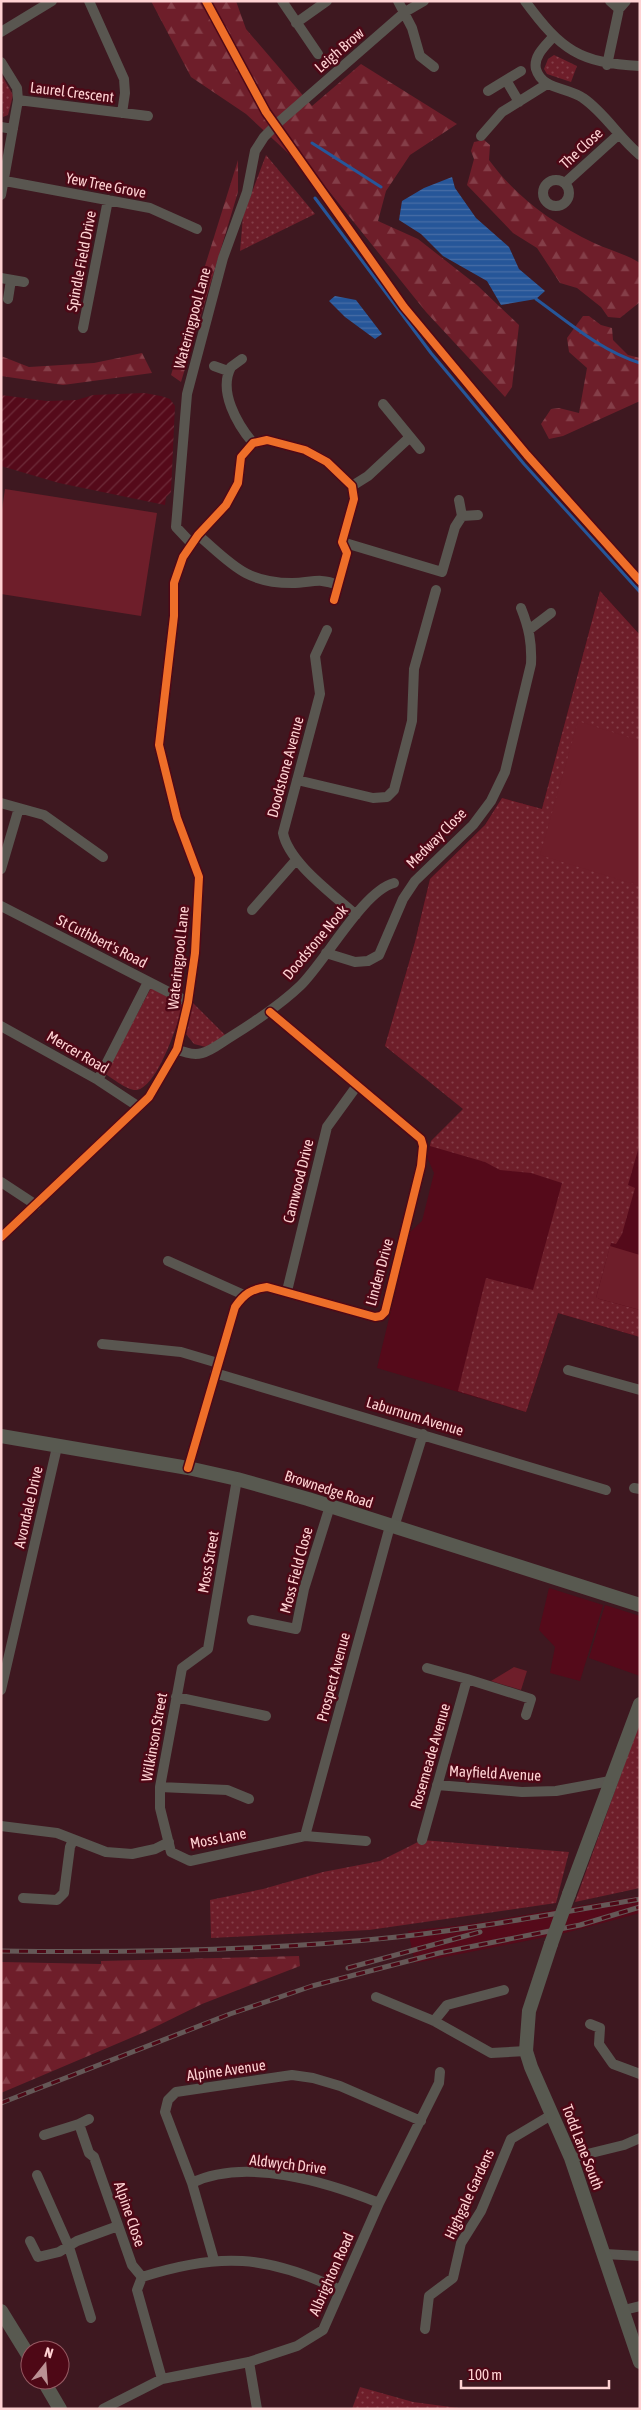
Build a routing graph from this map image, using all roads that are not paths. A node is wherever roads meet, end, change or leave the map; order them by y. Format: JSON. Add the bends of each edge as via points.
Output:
{"nodes":[{"id":1,"x":52,"y":1,"type":"edge"},
{"id":2,"x":89,"y":1,"type":"edge"},
{"id":3,"x":282,"y":1,"type":"edge"},
{"id":4,"x":327,"y":1,"type":"edge"},
{"id":5,"x":398,"y":1,"type":"edge"},
{"id":6,"x":424,"y":1,"type":"edge"},
{"id":7,"x":525,"y":1,"type":"edge"},
{"id":8,"x":610,"y":1,"type":"edge"},
{"id":9,"x":623,"y":5,"type":"edge"},
{"id":10,"x":405,"y":12,"type":"junction"},
{"id":11,"x":296,"y":22,"type":"junction"},
{"id":12,"x":1,"y":32,"type":"edge"},
{"id":13,"x":553,"y":36,"type":"junction"},
{"id":14,"x":318,"y":54,"type":"dead end"},
{"id":15,"x":1,"y":62,"type":"edge"},
{"id":16,"x":607,"y":64,"type":"junction"},
{"id":17,"x":640,"y":66,"type":"edge"},
{"id":18,"x":434,"y":67,"type":"dead end"},
{"id":19,"x":521,"y":71,"type":"dead end"},
{"id":20,"x":506,"y":80,"type":"junction"},
{"id":21,"x":547,"y":84,"type":"junction"},
{"id":22,"x":488,"y":91,"type":"dead end"},
{"id":23,"x":18,"y":100,"type":"junction"},
{"id":24,"x":519,"y":102,"type":"junction"},
{"id":25,"x":292,"y":111,"type":"joint"},
{"id":26,"x":122,"y":113,"type":"junction"},
{"id":27,"x":148,"y":116,"type":"dead end"},
{"id":28,"x":1,"y":127,"type":"edge"},
{"id":29,"x":13,"y":129,"type":"junction"},
{"id":30,"x":618,"y":135,"type":"junction"},
{"id":31,"x":481,"y":136,"type":"dead end"},
{"id":32,"x":640,"y":155,"type":"edge"},
{"id":33,"x":5,"y":181,"type":"junction"},
{"id":34,"x":565,"y":183,"type":"dead end"},
{"id":35,"x":1,"y":195,"type":"edge"},
{"id":36,"x":108,"y":200,"type":"junction"},
{"id":37,"x":197,"y":229,"type":"dead end"},
{"id":38,"x":6,"y":279,"type":"edge"},
{"id":39,"x":24,"y":282,"type":"dead end"},
{"id":40,"x":8,"y":299,"type":"dead end"},
{"id":41,"x":83,"y":328,"type":"dead end"},
{"id":42,"x":242,"y":360,"type":"dead end"},
{"id":43,"x":214,"y":366,"type":"dead end"},
{"id":44,"x":228,"y":371,"type":"junction"},
{"id":45,"x":383,"y":404,"type":"dead end"},
{"id":46,"x":410,"y":437,"type":"junction"},
{"id":47,"x":253,"y":443,"type":"junction"},
{"id":48,"x":420,"y":449,"type":"dead end"},
{"id":49,"x":352,"y":486,"type":"junction"},
{"id":50,"x":459,"y":500,"type":"dead end"},
{"id":51,"x":478,"y":515,"type":"dead end"},
{"id":52,"x":462,"y":516,"type":"junction"},
{"id":53,"x":195,"y":540,"type":"junction"},
{"id":54,"x":342,"y":542,"type":"junction"},
{"id":55,"x":338,"y":585,"type":"junction"},
{"id":56,"x":436,"y":590,"type":"dead end"},
{"id":57,"x":334,"y":600,"type":"dead end"},
{"id":58,"x":521,"y":608,"type":"dead end"},
{"id":59,"x":551,"y":613,"type":"dead end"},
{"id":60,"x":530,"y":629,"type":"junction"},
{"id":61,"x":327,"y":630,"type":"dead end"},
{"id":62,"x":298,"y":780,"type":"junction"},
{"id":63,"x":1,"y":803,"type":"edge"},
{"id":64,"x":19,"y":808,"type":"junction"},
{"id":65,"x":103,"y":857,"type":"dead end"},
{"id":66,"x":296,"y":860,"type":"junction"},
{"id":67,"x":1,"y":869,"type":"edge"},
{"id":68,"x":394,"y":882,"type":"dead end"},
{"id":69,"x":1,"y":906,"type":"edge"},
{"id":70,"x":252,"y":910,"type":"dead end"},
{"id":71,"x":356,"y":915,"type":"junction"},
{"id":72,"x":326,"y":953,"type":"junction"},
{"id":73,"x":148,"y":982,"type":"junction"},
{"id":74,"x":188,"y":1002,"type":"junction"},
{"id":75,"x":270,"y":1012,"type":"junction"},
{"id":76,"x":1,"y":1026,"type":"edge"},
{"id":77,"x":177,"y":1049,"type":"junction"},
{"id":78,"x":98,"y":1080,"type":"junction"},
{"id":79,"x":356,"y":1087,"type":"junction"},
{"id":80,"x":139,"y":1107,"type":"junction"},
{"id":81,"x":1,"y":1182,"type":"edge"},
{"id":82,"x":36,"y":1205,"type":"junction"},
{"id":83,"x":1,"y":1238,"type":"edge"},
{"id":84,"x":168,"y":1261,"type":"dead end"},
{"id":85,"x":287,"y":1291,"type":"junction"},
{"id":86,"x":244,"y":1295,"type":"junction"},
{"id":87,"x":102,"y":1344,"type":"dead end"},
{"id":88,"x":216,"y":1368,"type":"junction"},
{"id":89,"x":568,"y":1370,"type":"dead end"},
{"id":90,"x":640,"y":1390,"type":"edge"},
{"id":91,"x":423,"y":1434,"type":"junction"},
{"id":92,"x":1,"y":1436,"type":"edge"},
{"id":93,"x":57,"y":1447,"type":"junction"},
{"id":94,"x":188,"y":1468,"type":"junction"},
{"id":95,"x":237,"y":1479,"type":"junction"},
{"id":96,"x":606,"y":1490,"type":"dead end"},
{"id":97,"x":330,"y":1506,"type":"junction"},
{"id":98,"x":392,"y":1526,"type":"junction"},
{"id":99,"x":640,"y":1605,"type":"edge"},
{"id":100,"x":252,"y":1620,"type":"dead end"},
{"id":101,"x":208,"y":1649,"type":"joint"},
{"id":102,"x":427,"y":1668,"type":"dead end"},
{"id":103,"x":467,"y":1680,"type":"junction"},
{"id":104,"x":1,"y":1690,"type":"edge"},
{"id":105,"x":176,"y":1697,"type":"junction"},
{"id":106,"x":640,"y":1704,"type":"edge"},
{"id":107,"x":526,"y":1715,"type":"dead end"},
{"id":108,"x":266,"y":1716,"type":"dead end"},
{"id":109,"x":610,"y":1781,"type":"junction"},
{"id":110,"x":437,"y":1785,"type":"junction"},
{"id":111,"x":160,"y":1786,"type":"junction"},
{"id":112,"x":249,"y":1799,"type":"dead end"},
{"id":113,"x":1,"y":1826,"type":"edge"},
{"id":114,"x":305,"y":1836,"type":"junction"},
{"id":115,"x":73,"y":1840,"type":"junction"},
{"id":116,"x":422,"y":1840,"type":"dead end"},
{"id":117,"x":366,"y":1841,"type":"dead end"},
{"id":118,"x":169,"y":1842,"type":"junction"},
{"id":119,"x":23,"y":1898,"type":"dead end"},
{"id":120,"x":504,"y":1990,"type":"dead end"},
{"id":121,"x":376,"y":1997,"type":"dead end"},
{"id":122,"x":434,"y":2021,"type":"junction"},
{"id":123,"x":590,"y":2024,"type":"dead end"},
{"id":124,"x":526,"y":2051,"type":"junction"},
{"id":125,"x":440,"y":2072,"type":"dead end"},
{"id":126,"x":640,"y":2074,"type":"edge"},
{"id":127,"x":553,"y":2114,"type":"junction"},
{"id":128,"x":89,"y":2120,"type":"dead end"},
{"id":129,"x":421,"y":2121,"type":"junction"},
{"id":130,"x":79,"y":2124,"type":"junction"},
{"id":131,"x":44,"y":2135,"type":"dead end"},
{"id":132,"x":640,"y":2138,"type":"edge"},
{"id":133,"x":571,"y":2158,"type":"junction"},
{"id":134,"x":37,"y":2175,"type":"dead end"},
{"id":135,"x":192,"y":2183,"type":"junction"},
{"id":136,"x":379,"y":2203,"type":"junction"},
{"id":137,"x":118,"y":2226,"type":"junction"},
{"id":138,"x":30,"y":2241,"type":"dead end"},
{"id":139,"x":69,"y":2247,"type":"junction"},
{"id":140,"x":604,"y":2254,"type":"junction"},
{"id":141,"x":640,"y":2256,"type":"edge"},
{"id":142,"x":214,"y":2260,"type":"junction"},
{"id":143,"x":142,"y":2277,"type":"junction"},
{"id":144,"x":340,"y":2290,"type":"junction"},
{"id":145,"x":640,"y":2306,"type":"edge"},
{"id":146,"x":1,"y":2310,"type":"edge"},
{"id":147,"x":624,"y":2310,"type":"junction"},
{"id":148,"x":91,"y":2318,"type":"dead end"},
{"id":149,"x":424,"y":2329,"type":"dead end"},
{"id":150,"x":20,"y":2341,"type":"edge"},
{"id":151,"x":249,"y":2362,"type":"junction"},
{"id":152,"x":640,"y":2362,"type":"edge"},
{"id":153,"x":162,"y":2380,"type":"junction"},
{"id":154,"x":49,"y":2390,"type":"edge"},
{"id":155,"x":60,"y":2409,"type":"edge"},
{"id":156,"x":104,"y":2409,"type":"edge"},
{"id":157,"x":257,"y":2409,"type":"edge"}],
"edges":[{"from":1,"to":12,"type":"street"},
{"from":2,"to":26,"type":"street","name":"Laurel Crescent","via":[[124,80]]},
{"from":3,"to":11,"type":"street"},
{"from":4,"to":11,"type":"street"},
{"from":5,"to":10,"type":"street"},
{"from":6,"to":10,"type":"street","name":"Leigh Brow"},
{"from":7,"to":13,"type":"street"},
{"from":8,"to":9,"type":"street"},
{"from":9,"to":16,"type":"street"},
{"from":10,"to":18,"type":"street","via":[[420,56]]},
{"from":10,"to":25,"type":"street","name":"Leigh Brow"},
{"from":11,"to":14,"type":"street"},
{"from":13,"to":16,"type":"street","via":[[577,54]]},
{"from":13,"to":21,"type":"street","via":[[535,63],[536,70]]},
{"from":15,"to":23,"type":"street","via":[[17,88]]},
{"from":16,"to":17,"type":"street"},
{"from":19,"to":20,"type":"street"},
{"from":20,"to":22,"type":"street"},
{"from":20,"to":24,"type":"street"},
{"from":21,"to":24,"type":"street"},
{"from":21,"to":30,"type":"street","via":[[583,98]]},
{"from":23,"to":26,"type":"street","name":"Laurel Crescent"},
{"from":23,"to":29,"type":"street"},
{"from":24,"to":31,"type":"street","via":[[502,112]]},
{"from":25,"to":53,"type":"street","name":"Wateringpool Lane","via":[[264,137],[255,151],[247,192],[223,258],[187,394],[176,527],[181,535]]},
{"from":26,"to":27,"type":"street","name":"Laurel Crescent"},
{"from":28,"to":29,"type":"street"},
{"from":29,"to":33,"type":"street"},
{"from":30,"to":32,"type":"street"},
{"from":30,"to":34,"type":"street","name":"The Close"},
{"from":33,"to":35,"type":"street"},
{"from":33,"to":36,"type":"street","name":"Yew Tree Grove"},
{"from":36,"to":37,"type":"street","name":"Yew Tree Grove","via":[[158,211]]},
{"from":36,"to":41,"type":"street","name":"Spindle Field Drive"},
{"from":38,"to":39,"type":"street"},
{"from":38,"to":40,"type":"street"},
{"from":42,"to":44,"type":"street"},
{"from":43,"to":44,"type":"street"},
{"from":44,"to":47,"type":"street","via":[[229,398]]},
{"from":45,"to":46,"type":"street"},
{"from":46,"to":48,"type":"street"},
{"from":46,"to":49,"type":"street","via":[[368,476]]},
{"from":47,"to":49,"type":"street","via":[[267,440],[306,450],[327,462]]},
{"from":47,"to":53,"type":"street","name":"Wateringpool Lane","via":[[241,457],[238,483],[226,505]]},
{"from":49,"to":54,"type":"street","via":[[354,499]]},
{"from":50,"to":52,"type":"street"},
{"from":51,"to":52,"type":"street"},
{"from":52,"to":54,"type":"street","via":[[455,527],[442,572]]},
{"from":53,"to":55,"type":"street","name":"Wateringpool Lane","via":[[250,577],[268,583],[326,580]]},
{"from":53,"to":74,"type":"street","name":"Wateringpool Lane","via":[[183,557],[174,583],[174,616],[160,745],[177,818],[199,877],[195,953]]},
{"from":54,"to":55,"type":"street","via":[[347,553]]},
{"from":55,"to":57,"type":"street"},
{"from":56,"to":62,"type":"street","via":[[414,669],[412,721],[394,790],[387,797],[372,798]]},
{"from":58,"to":60,"type":"street","name":"Medway Close"},
{"from":59,"to":60,"type":"street"},
{"from":60,"to":72,"type":"street","name":"Medway Close","via":[[532,646],[525,690],[505,772],[491,801],[473,826],[415,880],[403,899],[379,955],[368,961],[355,962]]},
{"from":61,"to":62,"type":"street","name":"Doodstone Avenue","via":[[316,656],[320,694]]},
{"from":62,"to":66,"type":"street","name":"Doodstone Avenue","via":[[283,833],[285,844]]},
{"from":63,"to":64,"type":"street"},
{"from":64,"to":65,"type":"street","via":[[44,814]]},
{"from":64,"to":67,"type":"street"},
{"from":66,"to":70,"type":"street"},
{"from":66,"to":71,"type":"street","name":"Doodstone Avenue"},
{"from":68,"to":71,"type":"street","name":"Doodstone Nook","via":[[384,885]]},
{"from":69,"to":73,"type":"street","name":"St Cuthbert's Road"},
{"from":71,"to":72,"type":"street","name":"Doodstone Nook"},
{"from":72,"to":75,"type":"street","name":"Doodstone Nook","via":[[301,985]]},
{"from":73,"to":74,"type":"street","name":"St Cuthbert's Road"},
{"from":73,"to":78,"type":"street","name":"Wateringpool Lane"},
{"from":74,"to":77,"type":"street","name":"Wateringpool Lane"},
{"from":75,"to":77,"type":"street","name":"Doodstone Nook","via":[[203,1055],[187,1054]]},
{"from":75,"to":79,"type":"street","name":"Linden Drive"},
{"from":76,"to":78,"type":"street","name":"Mercer Road"},
{"from":77,"to":80,"type":"street","name":"Wateringpool Lane","via":[[149,1097]]},
{"from":78,"to":80,"type":"street","name":"Mercer Road"},
{"from":79,"to":85,"type":"street","name":"Camwood Drive","via":[[327,1126]]},
{"from":79,"to":85,"type":"street","name":"Linden Drive","via":[[416,1134],[423,1146],[385,1312],[375,1317]]},
{"from":80,"to":82,"type":"street","name":"Wateringpool Lane"},
{"from":81,"to":82,"type":"street"},
{"from":82,"to":83,"type":"street","name":"Wateringpool Lane"},
{"from":84,"to":86,"type":"street"},
{"from":85,"to":86,"type":"street","name":"Linden Drive","via":[[267,1287]]},
{"from":86,"to":88,"type":"street","via":[[235,1307]]},
{"from":87,"to":88,"type":"street","name":"Laburnum Avenue","via":[[181,1352]]},
{"from":88,"to":91,"type":"street","name":"Laburnum Avenue"},
{"from":88,"to":94,"type":"street"},
{"from":89,"to":90,"type":"street"},
{"from":91,"to":96,"type":"street","name":"Laburnum Avenue"},
{"from":91,"to":98,"type":"street","name":"Prospect Avenue"},
{"from":92,"to":93,"type":"main road","name":"Brownedge Road"},
{"from":93,"to":94,"type":"main road","name":"Brownedge Road"},
{"from":93,"to":104,"type":"street","name":"Avondale Drive"},
{"from":94,"to":95,"type":"main road","name":"Brownedge Road"},
{"from":95,"to":97,"type":"main road","name":"Brownedge Road"},
{"from":95,"to":101,"type":"street","name":"Moss Street"},
{"from":97,"to":98,"type":"main road","name":"Brownedge Road"},
{"from":97,"to":100,"type":"street","name":"Moss Field Close","via":[[304,1589],[296,1629]]},
{"from":98,"to":99,"type":"main road","name":"Brownedge Road"},
{"from":98,"to":114,"type":"street","name":"Prospect Avenue"},
{"from":101,"to":105,"type":"street","name":"Wilkinson Street","via":[[182,1668]]},
{"from":102,"to":103,"type":"street"},
{"from":103,"to":107,"type":"street","via":[[531,1699]]},
{"from":103,"to":110,"type":"street","name":"Rosemeade Avenue"},
{"from":105,"to":108,"type":"street"},
{"from":105,"to":111,"type":"street","name":"Wilkinson Street"},
{"from":106,"to":109,"type":"main road"},
{"from":109,"to":110,"type":"street","name":"Mayfield Avenue","via":[[556,1791],[522,1792]]},
{"from":109,"to":124,"type":"main road","name":"Todd Lane South","bridge":true,"via":[[529,2011]]},
{"from":110,"to":116,"type":"street","name":"Rosemeade Avenue"},
{"from":111,"to":112,"type":"street","via":[[227,1790]]},
{"from":111,"to":118,"type":"street","name":"Wilkinson Street","via":[[160,1808]]},
{"from":113,"to":115,"type":"street","name":"Moss Lane","via":[[42,1829]]},
{"from":114,"to":117,"type":"street","name":"Moss Lane"},
{"from":114,"to":118,"type":"street","name":"Moss Lane","via":[[190,1861],[172,1852]]},
{"from":115,"to":118,"type":"street","name":"Moss Lane","via":[[106,1852],[132,1854]]},
{"from":115,"to":119,"type":"street","via":[[64,1893],[57,1900]]},
{"from":120,"to":122,"type":"street","via":[[447,2005]]},
{"from":121,"to":122,"type":"street"},
{"from":122,"to":124,"type":"street","via":[[491,2053]]},
{"from":123,"to":126,"type":"street","via":[[600,2028],[599,2044],[613,2064]]},
{"from":124,"to":127,"type":"main road","name":"Todd Lane South"},
{"from":125,"to":129,"type":"street","name":"Albrighton Road","via":[[439,2082]]},
{"from":127,"to":133,"type":"main road","name":"Todd Lane South"},
{"from":127,"to":149,"type":"street","name":"Highgale Gardens","via":[[511,2138],[481,2211],[461,2243],[453,2278],[429,2296]]},
{"from":128,"to":130,"type":"street"},
{"from":129,"to":135,"type":"street","name":"Alpine Avenue","via":[[340,2086],[292,2075],[176,2092],[168,2100],[165,2112]]},
{"from":129,"to":136,"type":"street","name":"Albrighton Road"},
{"from":130,"to":131,"type":"street"},
{"from":130,"to":137,"type":"street","name":"Alpine Close"},
{"from":132,"to":133,"type":"street"},
{"from":133,"to":140,"type":"main road","name":"Todd Lane South"},
{"from":134,"to":139,"type":"street"},
{"from":135,"to":136,"type":"street","name":"Aldwych Drive","via":[[222,2173],[263,2174],[337,2186]]},
{"from":135,"to":142,"type":"street","name":"Alpine Avenue"},
{"from":136,"to":144,"type":"street","name":"Albrighton Road"},
{"from":137,"to":139,"type":"street"},
{"from":137,"to":143,"type":"street","name":"Alpine Close","via":[[132,2265]]},
{"from":138,"to":139,"type":"street","via":[[38,2257]]},
{"from":139,"to":148,"type":"street"},
{"from":140,"to":141,"type":"street"},
{"from":140,"to":147,"type":"main road","name":"Todd Lane South"},
{"from":142,"to":143,"type":"street"},
{"from":142,"to":144,"type":"street","via":[[247,2260],[280,2266]]},
{"from":143,"to":153,"type":"street","via":[[137,2290]]},
{"from":144,"to":151,"type":"street","name":"Albrighton Road","via":[[322,2330],[296,2346]]},
{"from":145,"to":147,"type":"street"},
{"from":146,"to":150,"type":"main road"},
{"from":147,"to":152,"type":"main road","name":"Todd Lane South"},
{"from":151,"to":153,"type":"street","name":"Albrighton Road"},
{"from":151,"to":157,"type":"street"},
{"from":153,"to":156,"type":"street","name":"Albrighton Road"},
{"from":154,"to":155,"type":"main road"}]}
